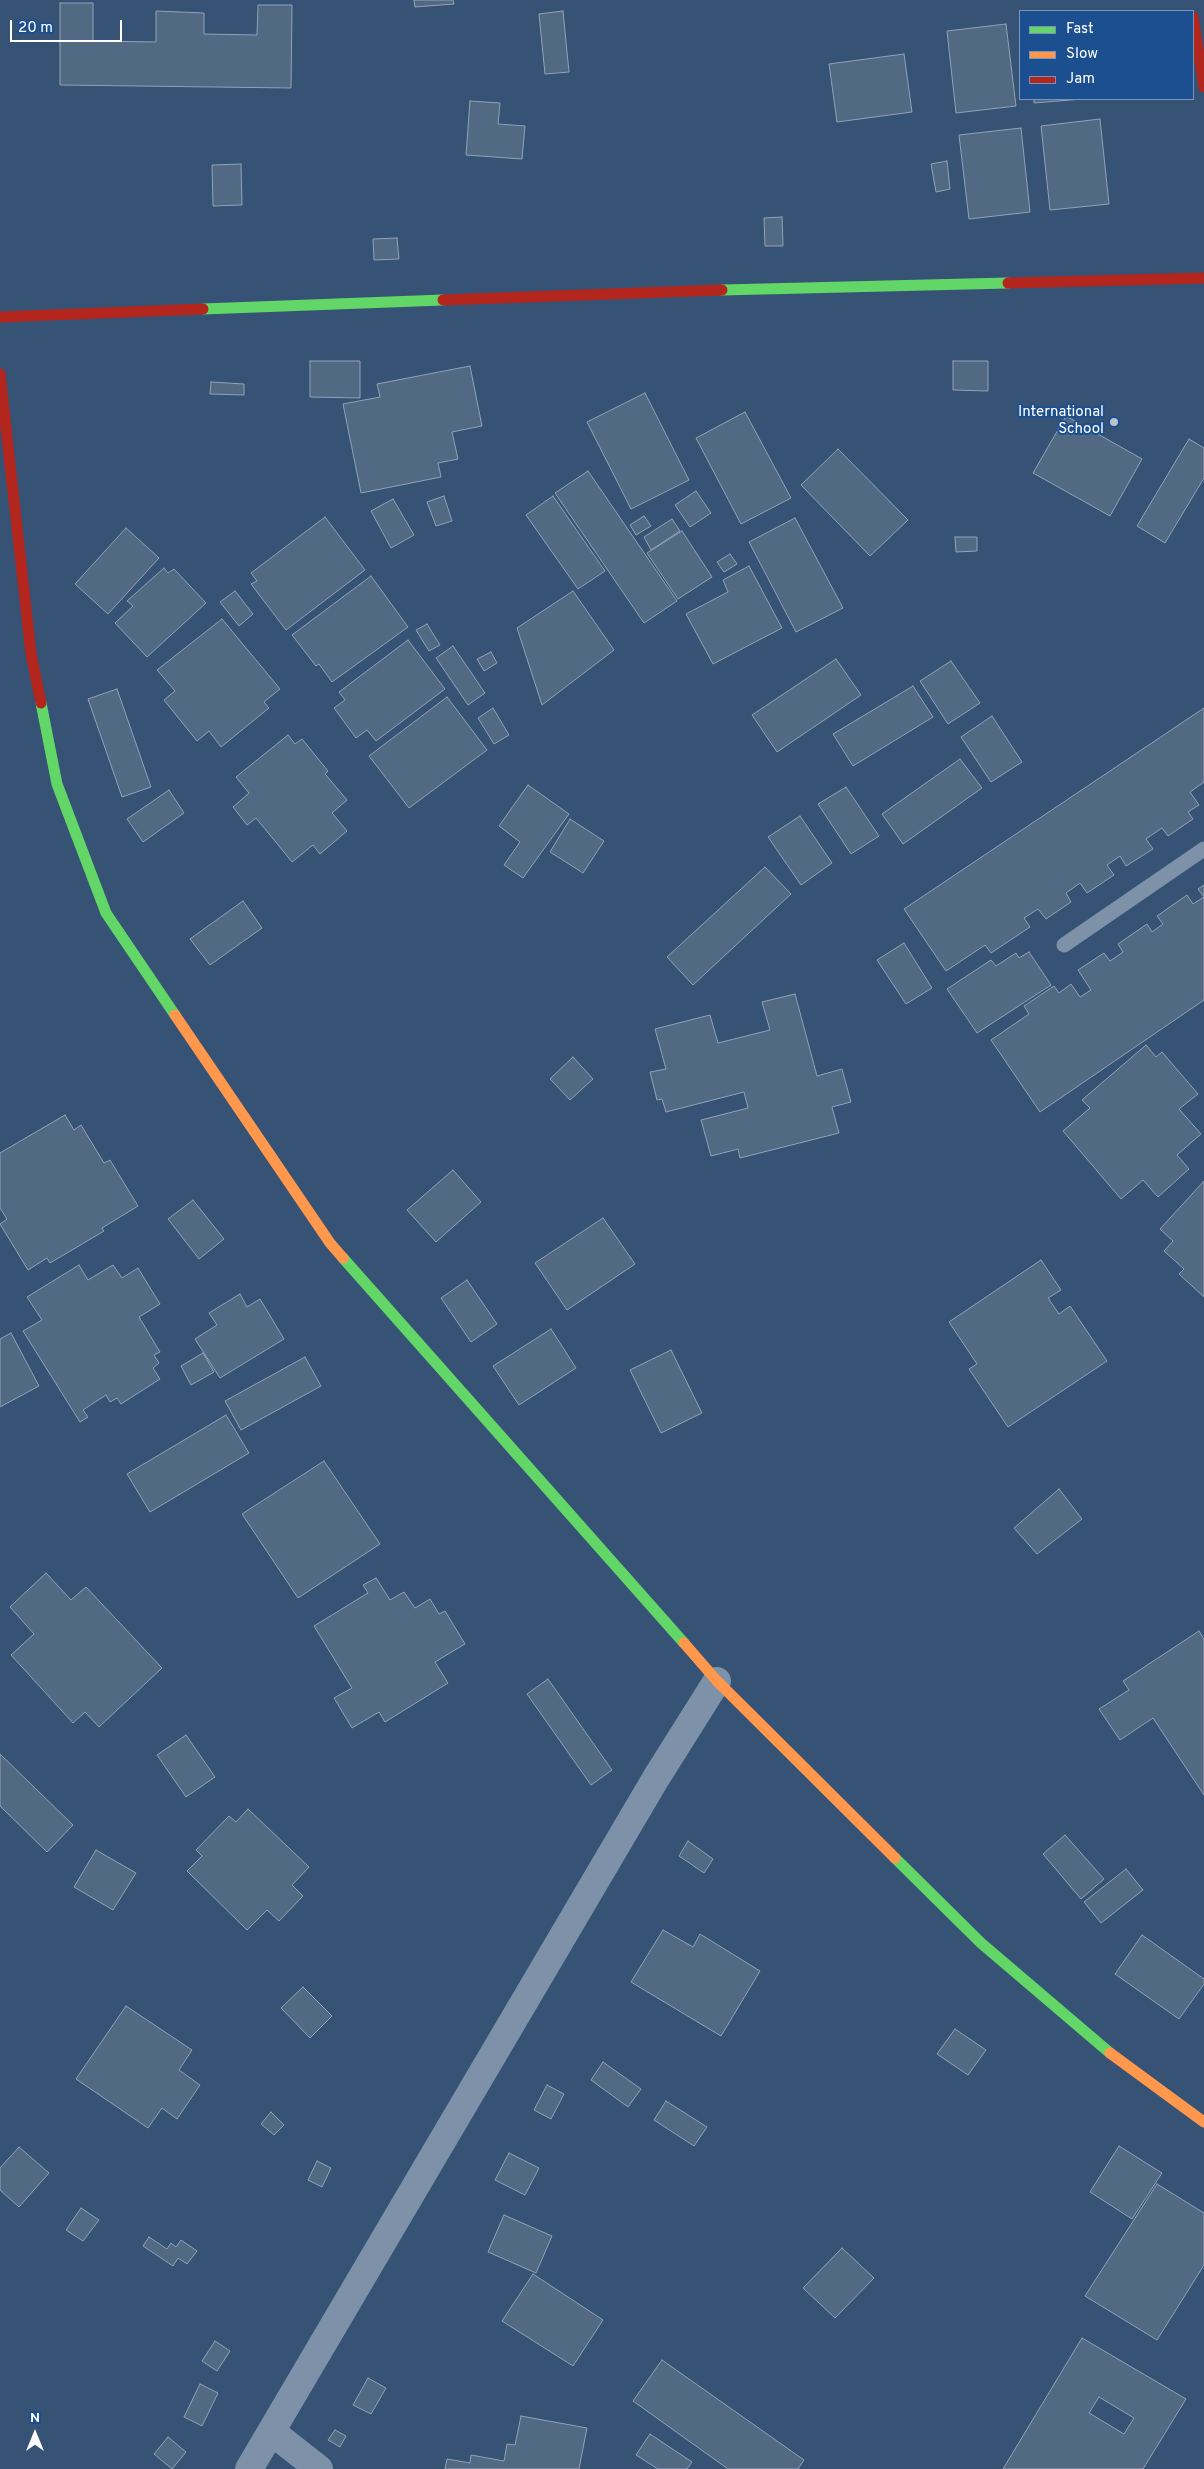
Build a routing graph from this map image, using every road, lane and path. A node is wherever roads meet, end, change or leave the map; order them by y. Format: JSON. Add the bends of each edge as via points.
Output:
{"nodes":[{"id":1,"x":1194,"y":24,"type":"edge"},
{"id":2,"x":1204,"y":87,"type":"edge"},
{"id":3,"x":1204,"y":278,"type":"edge"},
{"id":4,"x":0,"y":317,"type":"edge"},
{"id":5,"x":0,"y":374,"type":"edge"},
{"id":6,"x":1204,"y":850,"type":"edge"},
{"id":7,"x":1064,"y":945,"type":"dead end"},
{"id":8,"x":717,"y":1681,"type":"junction"},
{"id":9,"x":1204,"y":2122,"type":"edge"},
{"id":10,"x":272,"y":2432,"type":"junction"},
{"id":11,"x":249,"y":2469,"type":"edge"},
{"id":12,"x":319,"y":2469,"type":"edge"}],
"edges":[{"from":1,"to":2,"type":"street"},
{"from":3,"to":4,"type":"street","via":[[682,291]]},
{"from":5,"to":8,"type":"street","via":[[31,654],[57,784],[106,913],[330,1243]]},
{"from":6,"to":7,"type":"lane"},
{"from":8,"to":9,"type":"street","via":[[981,1942],[1099,2046]]},
{"from":8,"to":10,"type":"street","via":[[656,1778]]},
{"from":10,"to":11,"type":"street"},
{"from":10,"to":12,"type":"street"}]}
